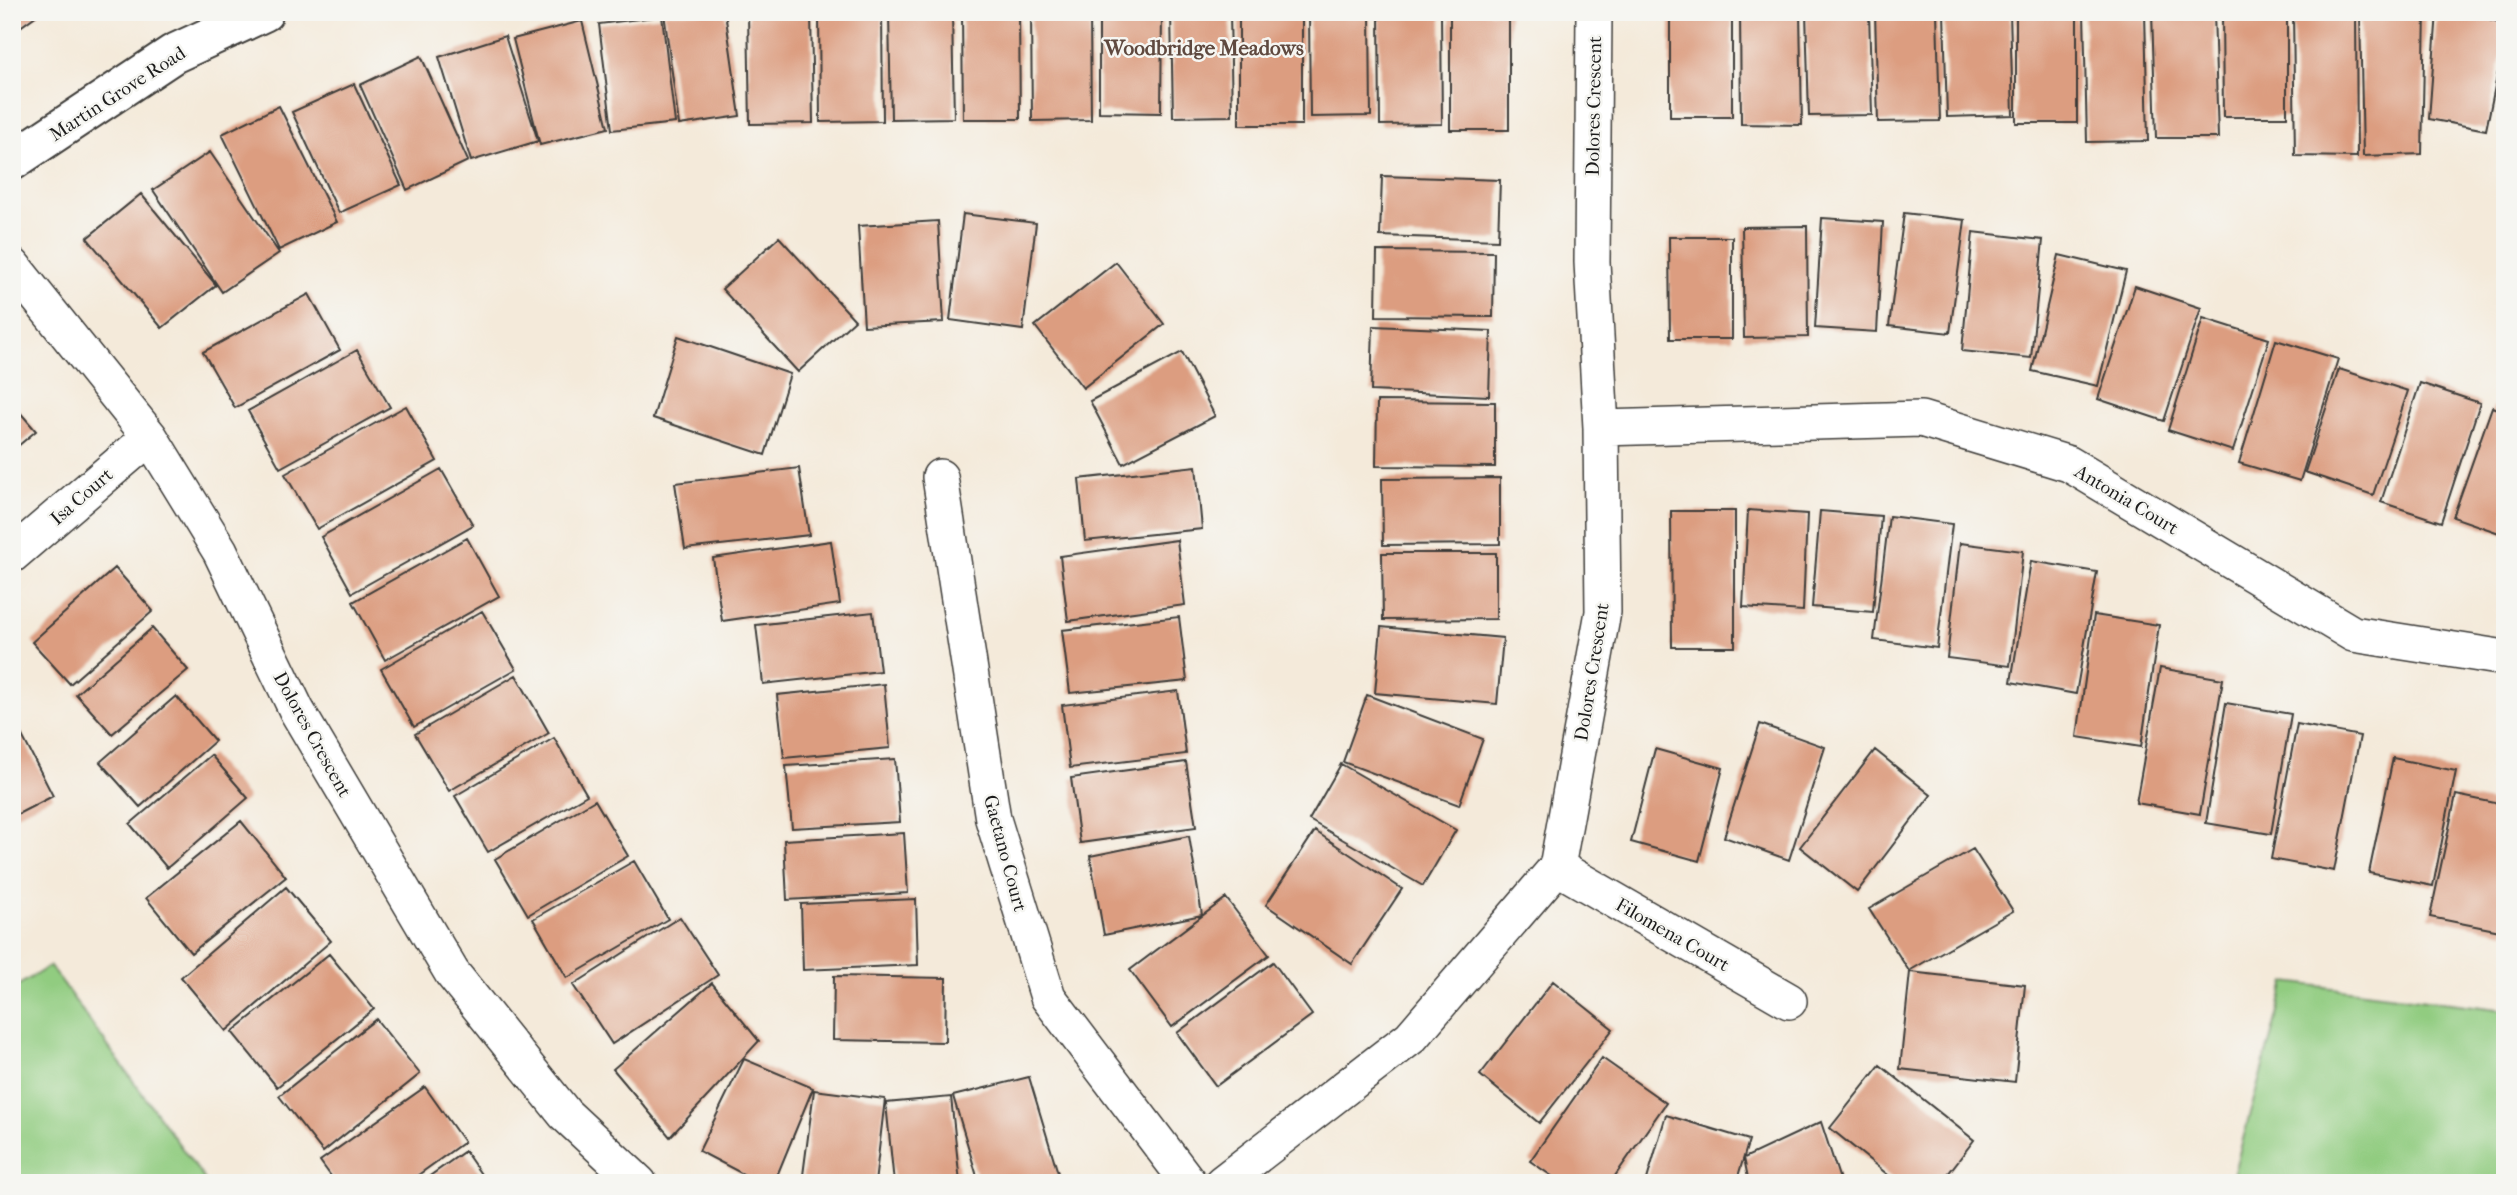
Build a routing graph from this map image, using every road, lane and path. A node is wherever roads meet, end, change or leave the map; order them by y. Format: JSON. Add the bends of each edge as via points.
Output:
{"nodes":[{"id":1,"x":264,"y":12,"type":"edge"},
{"id":2,"x":1594,"y":12,"type":"edge"},
{"id":3,"x":12,"y":162,"type":"edge"},
{"id":4,"x":12,"y":265,"type":"edge"},
{"id":5,"x":1601,"y":428,"type":"junction"},
{"id":6,"x":150,"y":437,"type":"junction"},
{"id":7,"x":940,"y":477,"type":"dead end"},
{"id":8,"x":12,"y":555,"type":"edge"},
{"id":9,"x":2505,"y":658,"type":"edge"},
{"id":10,"x":1557,"y":867,"type":"junction"},
{"id":11,"x":1789,"y":1002,"type":"dead end"},
{"id":12,"x":639,"y":1183,"type":"edge"},
{"id":13,"x":1189,"y":1183,"type":"edge"},
{"id":14,"x":1223,"y":1183,"type":"edge"}],
"edges":[{"from":1,"to":3,"type":"street","name":"Martin Grove Road","via":[[173,54]]},
{"from":2,"to":5,"type":"street","name":"Dolores Crescent","via":[[1591,262]]},
{"from":4,"to":6,"type":"street","name":"Dolores Crescent"},
{"from":5,"to":9,"type":"street","name":"Antonia Court","via":[[1921,419],[2069,464],[2353,634]]},
{"from":5,"to":10,"type":"street","name":"Dolores Crescent","via":[[1603,612]]},
{"from":6,"to":8,"type":"street","name":"Isa Court"},
{"from":6,"to":12,"type":"street","name":"Dolores Crescent","via":[[220,551],[297,712],[452,973],[565,1114]]},
{"from":7,"to":13,"type":"street","name":"Gaetano Court","via":[[993,819],[1048,997]]},
{"from":10,"to":11,"type":"street","name":"Filomena Court"},
{"from":10,"to":14,"type":"street","via":[[1410,1037]]}]}
